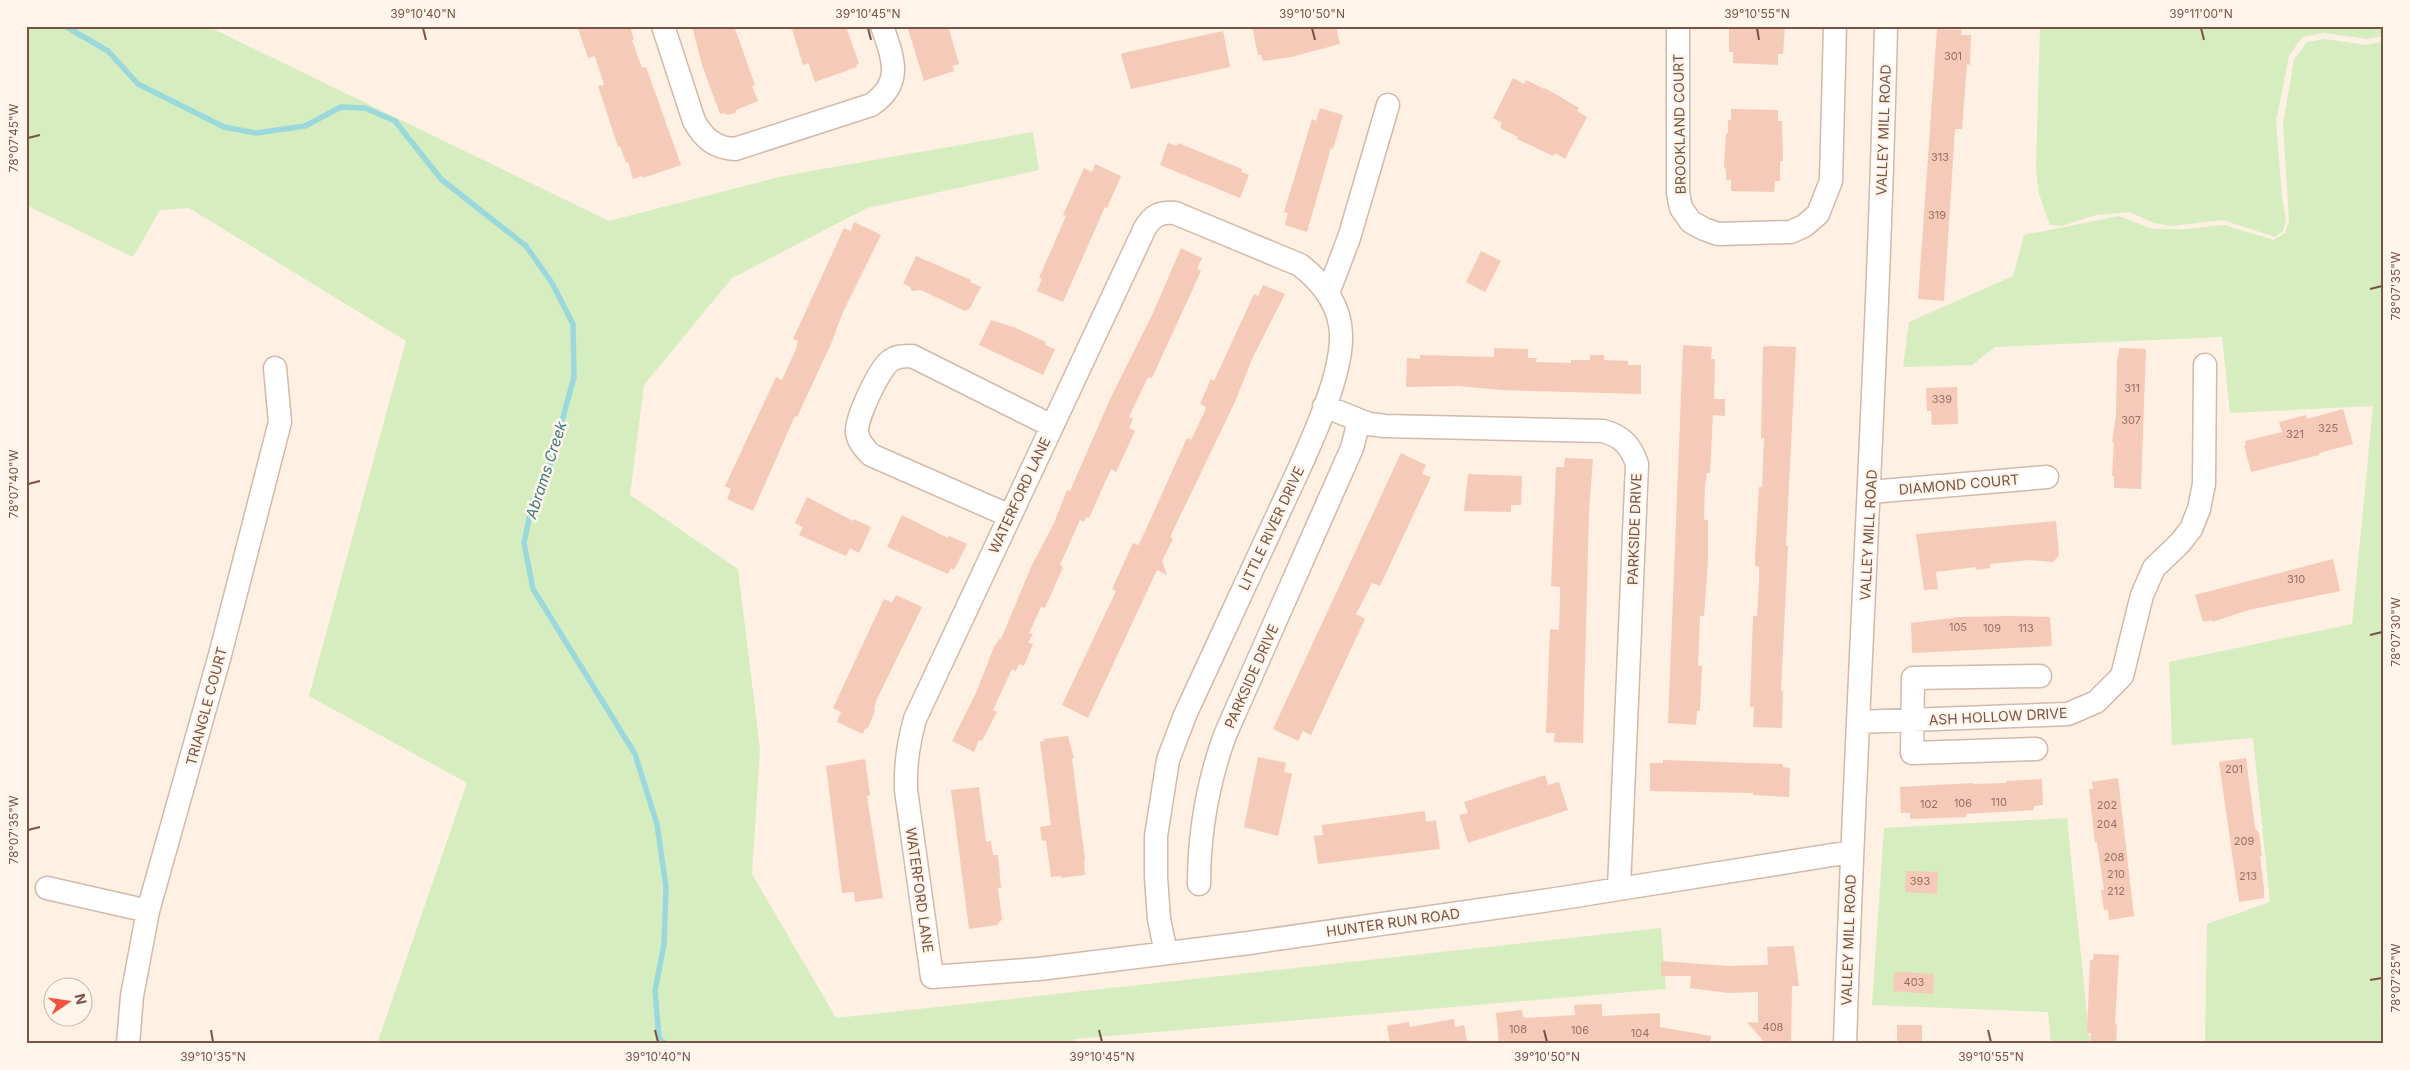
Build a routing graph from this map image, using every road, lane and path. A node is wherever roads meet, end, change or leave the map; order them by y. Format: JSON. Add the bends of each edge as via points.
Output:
{"nodes":[{"id":1,"x":663,"y":26,"type":"edge"},
{"id":2,"x":882,"y":26,"type":"edge"},
{"id":3,"x":1678,"y":26,"type":"edge"},
{"id":4,"x":1835,"y":26,"type":"edge"},
{"id":5,"x":1886,"y":26,"type":"edge"},
{"id":6,"x":1388,"y":105,"type":"dead end"},
{"id":7,"x":1328,"y":293,"type":"junction"},
{"id":8,"x":2205,"y":365,"type":"dead end"},
{"id":9,"x":275,"y":368,"type":"dead end"},
{"id":10,"x":1324,"y":406,"type":"junction"},
{"id":11,"x":1359,"y":421,"type":"junction"},
{"id":12,"x":1052,"y":426,"type":"junction"},
{"id":13,"x":2047,"y":477,"type":"dead end"},
{"id":14,"x":1870,"y":492,"type":"junction"},
{"id":15,"x":1010,"y":516,"type":"junction"},
{"id":16,"x":2040,"y":676,"type":"dead end"},
{"id":17,"x":1912,"y":720,"type":"junction"},
{"id":18,"x":1858,"y":722,"type":"junction"},
{"id":19,"x":2036,"y":749,"type":"dead end"},
{"id":20,"x":1851,"y":852,"type":"junction"},
{"id":21,"x":1199,"y":884,"type":"dead end"},
{"id":22,"x":47,"y":888,"type":"dead end"},
{"id":23,"x":1619,"y":888,"type":"junction"},
{"id":24,"x":148,"y":911,"type":"junction"},
{"id":25,"x":1166,"y":953,"type":"junction"},
{"id":26,"x":932,"y":977,"type":"joint"},
{"id":27,"x":128,"y":1044,"type":"edge"},
{"id":28,"x":1845,"y":1044,"type":"edge"}],
"edges":[{"from":1,"to":2,"type":"street","via":[[700,132],[714,144],[735,149],[871,105],[881,98],[891,83],[894,63]]},
{"from":3,"to":4,"type":"street","name":"BROOKLAND COURT","via":[[1678,193],[1681,208],[1691,222],[1704,229],[1718,234],[1737,234],[1790,232],[1804,226],[1822,206],[1831,181]]},
{"from":5,"to":14,"type":"street","name":"VALLEY MILL ROAD"},
{"from":6,"to":7,"type":"street","via":[[1349,238]]},
{"from":7,"to":10,"type":"street","name":"LITTLE RIVER DRIVE","via":[[1337,310],[1341,333],[1340,353]]},
{"from":7,"to":12,"type":"street","name":"WATERFORD LANE","via":[[1316,277],[1300,265],[1175,213],[1163,212],[1144,228]]},
{"from":8,"to":17,"type":"street","name":"ASH HOLLOW DRIVE","via":[[2204,484],[2200,509],[2180,543],[2154,568],[2142,595],[2122,676],[2096,702],[2068,714]]},
{"from":9,"to":24,"type":"street","name":"TRIANGLE COURT","via":[[280,422],[220,654]]},
{"from":10,"to":11,"type":"street","name":"PARKSIDE DRIVE"},
{"from":10,"to":25,"type":"street","name":"LITTLE RIVER DRIVE","via":[[1311,442],[1185,716],[1168,760],[1156,836],[1159,919]]},
{"from":11,"to":21,"type":"street","name":"PARKSIDE DRIVE","via":[[1352,448],[1212,771],[1199,846]]},
{"from":11,"to":23,"type":"street","name":"PARKSIDE DRIVE","via":[[1385,426],[1603,431],[1614,434],[1633,452],[1637,464]]},
{"from":12,"to":15,"type":"street","name":"WATERFORD LANE"},
{"from":12,"to":15,"type":"street","via":[[912,356],[901,356],[883,367],[858,420],[857,432],[862,446],[871,455]]},
{"from":13,"to":14,"type":"street","name":"DIAMOND COURT"},
{"from":14,"to":18,"type":"street","name":"VALLEY MILL ROAD"},
{"from":15,"to":26,"type":"street","name":"WATERFORD LANE","via":[[915,719],[908,744],[906,790]]},
{"from":16,"to":17,"type":"street","via":[[1914,678]]},
{"from":17,"to":18,"type":"street","name":"ASH HOLLOW DRIVE"},
{"from":17,"to":19,"type":"street","via":[[1912,754]]},
{"from":18,"to":20,"type":"street","name":"VALLEY MILL ROAD"},
{"from":20,"to":23,"type":"street","name":"HUNTER RUN ROAD"},
{"from":20,"to":28,"type":"street","name":"VALLEY MILL ROAD"},
{"from":22,"to":24,"type":"street"},
{"from":23,"to":25,"type":"street","name":"HUNTER RUN ROAD"},
{"from":24,"to":27,"type":"street","name":"TRIANGLE COURT","via":[[132,996]]},
{"from":25,"to":26,"type":"street","name":"HUNTER RUN ROAD"}]}
